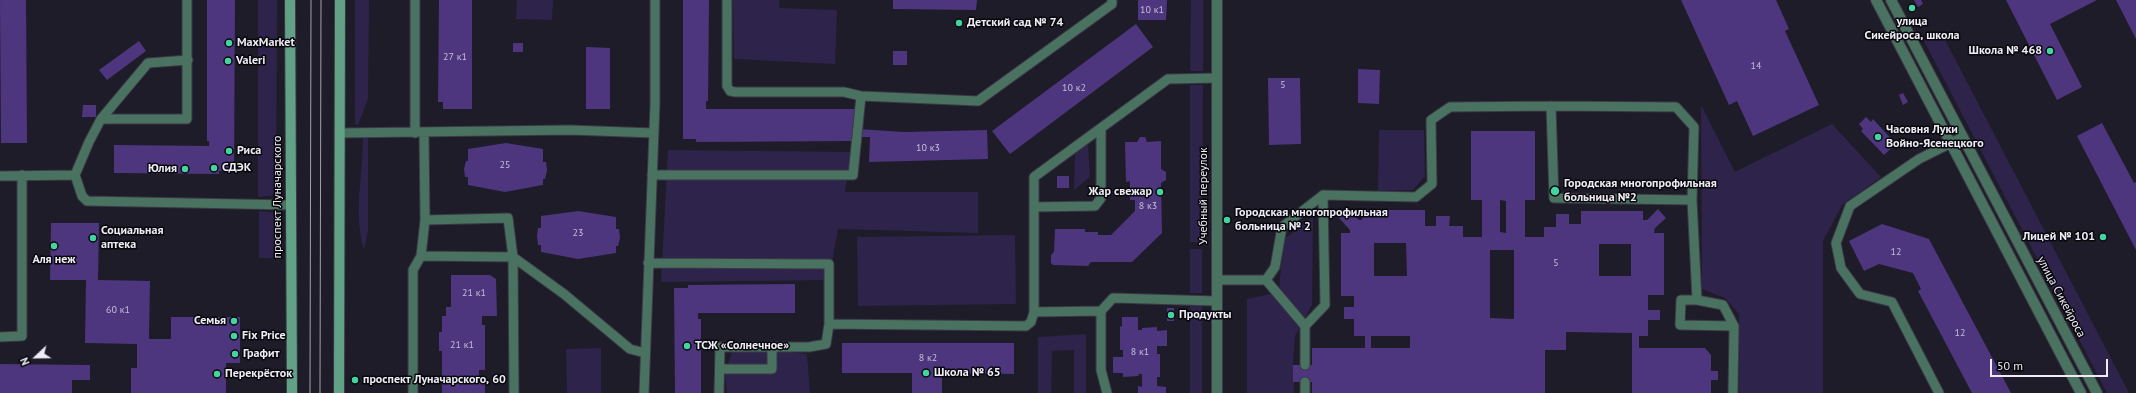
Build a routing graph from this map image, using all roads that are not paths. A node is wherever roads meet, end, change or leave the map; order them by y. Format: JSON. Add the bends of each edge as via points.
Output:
{"nodes":[{"id":1,"x":187,"y":0,"type":"edge"},
{"id":2,"x":290,"y":0,"type":"edge"},
{"id":3,"x":340,"y":0,"type":"edge"},
{"id":4,"x":415,"y":0,"type":"edge"},
{"id":5,"x":655,"y":0,"type":"edge"},
{"id":6,"x":727,"y":0,"type":"edge"},
{"id":7,"x":1112,"y":0,"type":"edge"},
{"id":8,"x":1217,"y":0,"type":"edge"},
{"id":9,"x":1876,"y":0,"type":"edge"},
{"id":10,"x":1891,"y":0,"type":"edge"},
{"id":11,"x":188,"y":60,"type":"junction"},
{"id":12,"x":1217,"y":78,"type":"junction"},
{"id":13,"x":861,"y":96,"type":"junction"},
{"id":14,"x":1551,"y":106,"type":"junction"},
{"id":15,"x":101,"y":119,"type":"junction"},
{"id":16,"x":1101,"y":129,"type":"junction"},
{"id":17,"x":419,"y":132,"type":"junction"},
{"id":18,"x":340,"y":133,"type":"junction"},
{"id":19,"x":654,"y":133,"type":"junction"},
{"id":20,"x":1963,"y":137,"type":"junction"},
{"id":21,"x":1950,"y":143,"type":"junction"},
{"id":22,"x":22,"y":175,"type":"junction"},
{"id":23,"x":75,"y":175,"type":"junction"},
{"id":24,"x":652,"y":175,"type":"junction"},
{"id":25,"x":0,"y":176,"type":"edge"},
{"id":26,"x":1323,"y":195,"type":"junction"},
{"id":27,"x":1692,"y":200,"type":"junction"},
{"id":28,"x":291,"y":205,"type":"junction"},
{"id":29,"x":1034,"y":207,"type":"junction"},
{"id":30,"x":425,"y":220,"type":"junction"},
{"id":31,"x":421,"y":256,"type":"junction"},
{"id":32,"x":513,"y":257,"type":"junction"},
{"id":33,"x":648,"y":263,"type":"junction"},
{"id":34,"x":1216,"y":280,"type":"junction"},
{"id":35,"x":1266,"y":280,"type":"junction"},
{"id":36,"x":1697,"y":300,"type":"junction"},
{"id":37,"x":1216,"y":301,"type":"junction"},
{"id":38,"x":1101,"y":311,"type":"junction"},
{"id":39,"x":1034,"y":312,"type":"junction"},
{"id":40,"x":829,"y":324,"type":"junction"},
{"id":41,"x":1305,"y":326,"type":"junction"},
{"id":42,"x":1734,"y":326,"type":"junction"},
{"id":43,"x":0,"y":337,"type":"edge"},
{"id":44,"x":772,"y":347,"type":"junction"},
{"id":45,"x":645,"y":353,"type":"junction"},
{"id":46,"x":1305,"y":365,"type":"dead end"},
{"id":47,"x":720,"y":369,"type":"junction"},
{"id":48,"x":1305,"y":382,"type":"dead end"},
{"id":49,"x":292,"y":393,"type":"edge"},
{"id":50,"x":339,"y":393,"type":"edge"},
{"id":51,"x":413,"y":393,"type":"edge"},
{"id":52,"x":514,"y":393,"type":"edge"},
{"id":53,"x":644,"y":393,"type":"edge"},
{"id":54,"x":720,"y":393,"type":"edge"},
{"id":55,"x":1107,"y":393,"type":"edge"},
{"id":56,"x":1217,"y":393,"type":"edge"},
{"id":57,"x":1305,"y":393,"type":"edge"},
{"id":58,"x":1733,"y":393,"type":"edge"},
{"id":59,"x":1939,"y":393,"type":"edge"},
{"id":60,"x":2081,"y":393,"type":"edge"},
{"id":61,"x":2097,"y":393,"type":"edge"}],
"edges":[{"from":1,"to":11,"type":"lane"},
{"from":2,"to":28,"type":"main road","name":"проспект Луначарского"},
{"from":3,"to":18,"type":"main road"},
{"from":4,"to":17,"type":"lane"},
{"from":5,"to":19,"type":"lane"},
{"from":6,"to":13,"type":"lane","via":[[727,86],[730,90],[844,92]]},
{"from":7,"to":13,"type":"lane","via":[[1112,4],[978,101]]},
{"from":8,"to":12,"type":"street","name":"Учебный переулок"},
{"from":9,"to":21,"type":"street"},
{"from":10,"to":20,"type":"street","name":"улица Сикейроса"},
{"from":11,"to":15,"type":"lane","via":[[148,63]]},
{"from":11,"to":15,"type":"lane","via":[[188,119]]},
{"from":12,"to":16,"type":"lane","via":[[1168,79]]},
{"from":12,"to":34,"type":"street","name":"Учебный переулок"},
{"from":13,"to":24,"type":"lane","via":[[853,175]]},
{"from":14,"to":26,"type":"lane","via":[[1450,108],[1431,120],[1432,184],[1416,197]]},
{"from":14,"to":27,"type":"lane","via":[[1676,107],[1694,127]]},
{"from":14,"to":27,"type":"lane","via":[[1554,198]]},
{"from":15,"to":23,"type":"lane"},
{"from":16,"to":29,"type":"lane","via":[[1034,178]]},
{"from":16,"to":29,"type":"lane","via":[[1101,198],[1095,206]]},
{"from":17,"to":18,"type":"lane"},
{"from":17,"to":19,"type":"lane","via":[[570,130]]},
{"from":17,"to":30,"type":"lane"},
{"from":18,"to":50,"type":"main road"},
{"from":19,"to":24,"type":"lane"},
{"from":20,"to":21,"type":"lane"},
{"from":20,"to":61,"type":"street","name":"улица Сикейроса"},
{"from":21,"to":59,"type":"lane","via":[[1919,159],[1850,206],[1836,243],[1841,268],[1860,294],[1892,302]]},
{"from":21,"to":60,"type":"street"},
{"from":22,"to":23,"type":"lane"},
{"from":22,"to":25,"type":"lane"},
{"from":22,"to":43,"type":"lane","via":[[22,336]]},
{"from":23,"to":28,"type":"lane","via":[[82,196],[87,202]]},
{"from":24,"to":33,"type":"lane"},
{"from":26,"to":35,"type":"lane","via":[[1282,227],[1274,267]]},
{"from":26,"to":41,"type":"lane","via":[[1325,305]]},
{"from":27,"to":36,"type":"lane"},
{"from":28,"to":49,"type":"main road","name":"проспект Луначарского"},
{"from":29,"to":39,"type":"lane"},
{"from":30,"to":31,"type":"lane"},
{"from":30,"to":32,"type":"lane","via":[[508,218]]},
{"from":31,"to":32,"type":"lane"},
{"from":31,"to":51,"type":"lane","via":[[413,270]]},
{"from":32,"to":45,"type":"lane","via":[[564,294],[630,349]]},
{"from":32,"to":52,"type":"lane"},
{"from":33,"to":40,"type":"lane","via":[[829,264]]},
{"from":33,"to":45,"type":"lane"},
{"from":34,"to":35,"type":"lane"},
{"from":34,"to":37,"type":"street","name":"Учебный переулок"},
{"from":35,"to":41,"type":"lane"},
{"from":36,"to":42,"type":"lane","via":[[1723,305]]},
{"from":36,"to":42,"type":"lane","via":[[1681,300],[1680,325]]},
{"from":37,"to":38,"type":"lane","via":[[1113,298]]},
{"from":37,"to":56,"type":"street","name":"Учебный переулок"},
{"from":38,"to":39,"type":"lane"},
{"from":38,"to":55,"type":"lane","via":[[1101,370]]},
{"from":39,"to":40,"type":"lane","via":[[1026,326]]},
{"from":40,"to":44,"type":"lane","via":[[826,344],[809,347]]},
{"from":41,"to":46,"type":"lane"},
{"from":42,"to":58,"type":"lane"},
{"from":44,"to":47,"type":"lane","via":[[720,347]]},
{"from":44,"to":47,"type":"lane","via":[[772,369]]},
{"from":45,"to":53,"type":"lane"},
{"from":47,"to":54,"type":"lane"},
{"from":48,"to":57,"type":"lane"}]}
